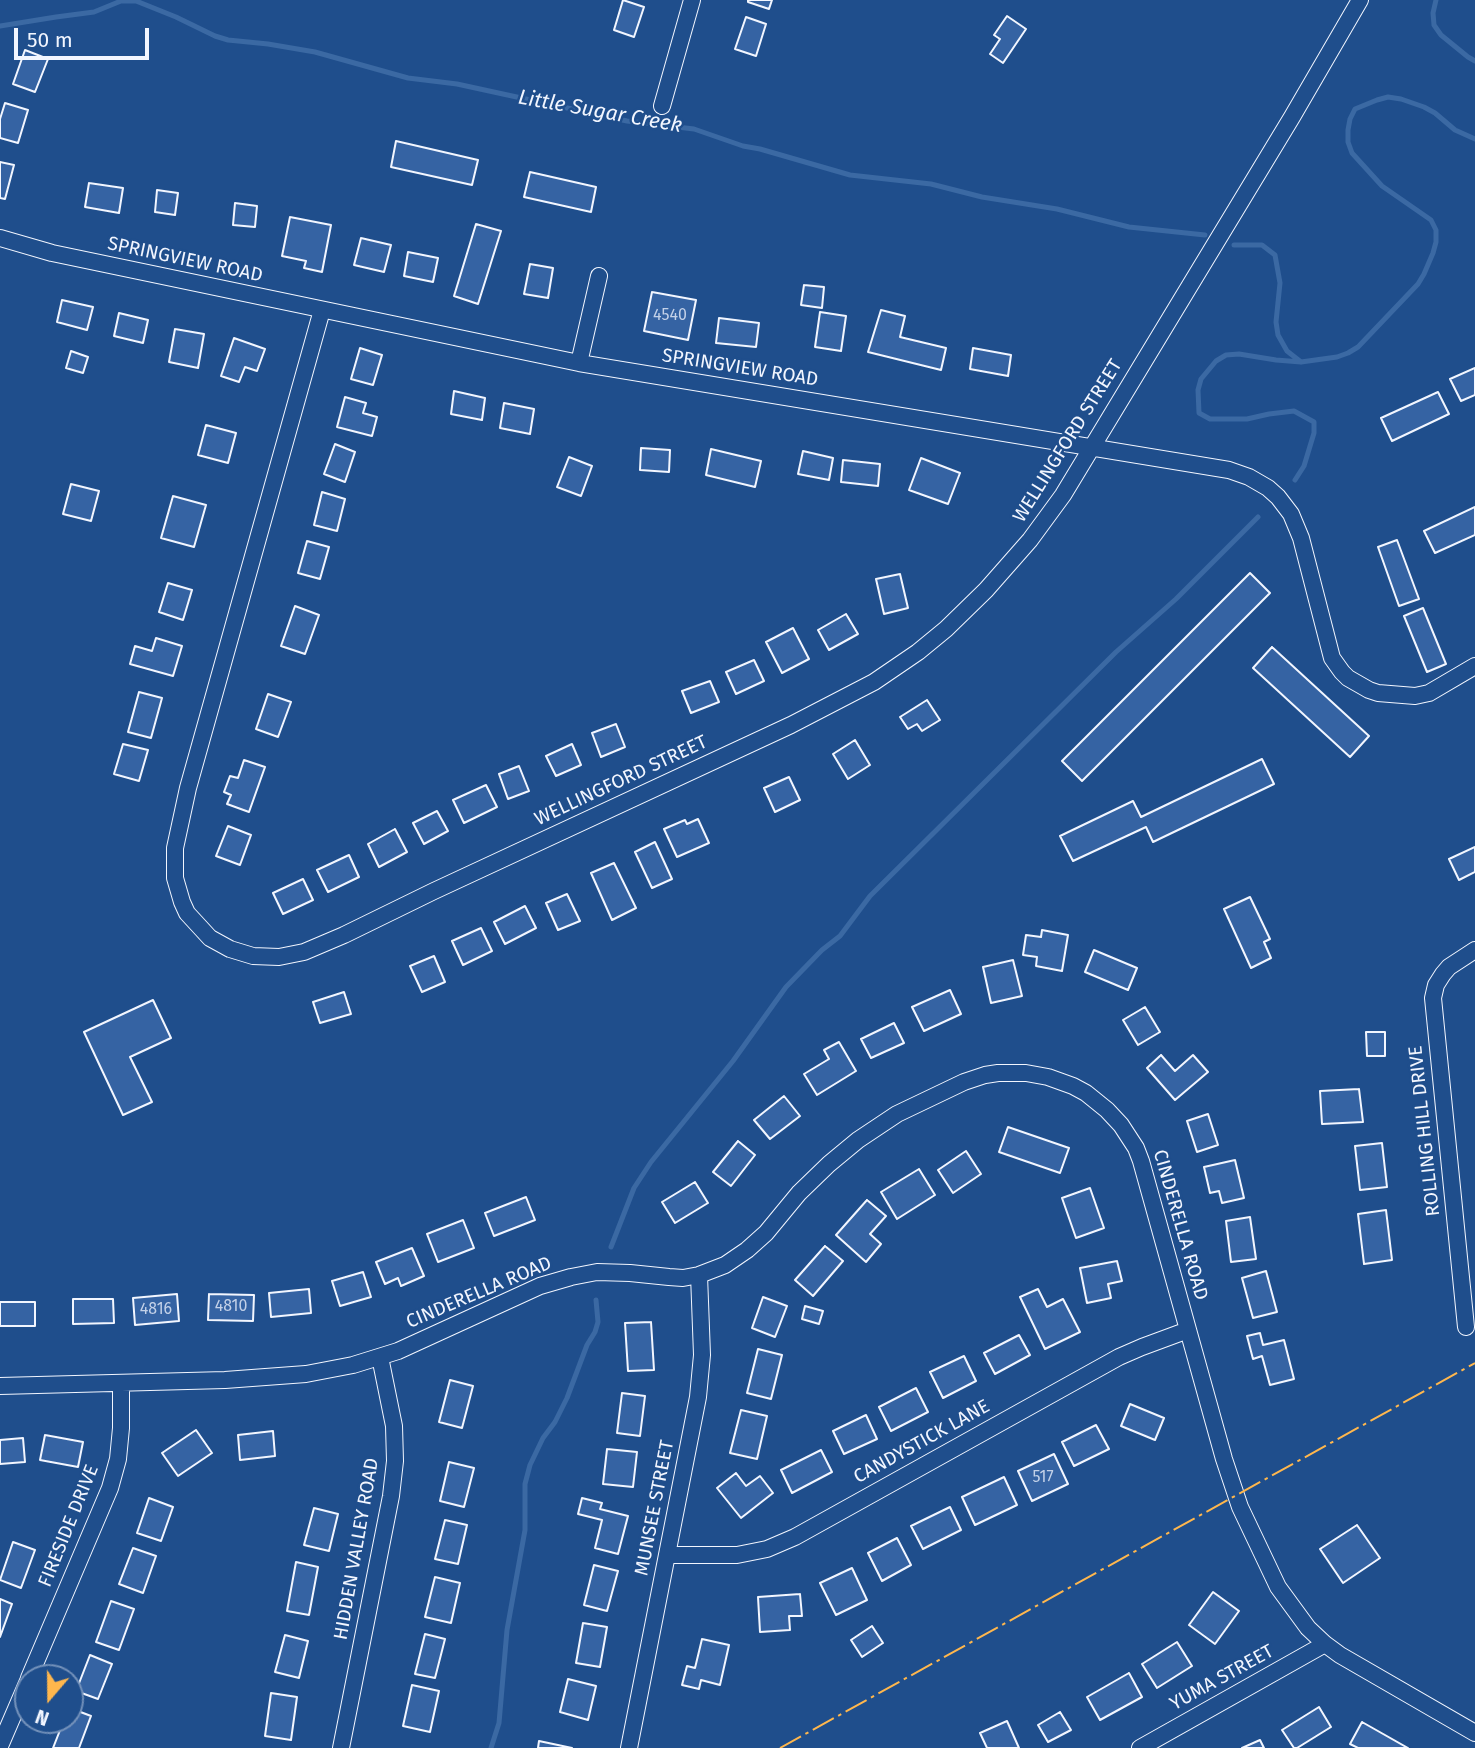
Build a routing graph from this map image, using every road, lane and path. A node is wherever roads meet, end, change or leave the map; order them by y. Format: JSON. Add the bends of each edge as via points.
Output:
{"nodes":[{"id":1,"x":692,"y":0,"type":"edge"},
{"id":2,"x":1355,"y":1,"type":"edge"},
{"id":3,"x":662,"y":106,"type":"dead end"},
{"id":4,"x":0,"y":238,"type":"edge"},
{"id":5,"x":599,"y":276,"type":"dead end"},
{"id":6,"x":322,"y":310,"type":"junction"},
{"id":7,"x":579,"y":363,"type":"junction"},
{"id":8,"x":1091,"y":447,"type":"junction"},
{"id":9,"x":1475,"y":666,"type":"edge"},
{"id":10,"x":1475,"y":950,"type":"edge"},
{"id":11,"x":699,"y":1275,"type":"junction"},
{"id":12,"x":1466,"y":1327,"type":"dead end"},
{"id":13,"x":1188,"y":1330,"type":"junction"},
{"id":14,"x":380,"y":1357,"type":"junction"},
{"id":15,"x":121,"y":1383,"type":"junction"},
{"id":16,"x":0,"y":1386,"type":"edge"},
{"id":17,"x":667,"y":1555,"type":"junction"},
{"id":18,"x":1325,"y":1644,"type":"junction"},
{"id":19,"x":35,"y":1664,"type":"edge"},
{"id":20,"x":14,"y":1714,"type":"edge"},
{"id":21,"x":1475,"y":1733,"type":"edge"},
{"id":22,"x":0,"y":1746,"type":"edge"},
{"id":23,"x":341,"y":1748,"type":"edge"},
{"id":24,"x":628,"y":1748,"type":"edge"},
{"id":25,"x":1140,"y":1748,"type":"edge"}],
"edges":[{"from":1,"to":3,"type":"street"},
{"from":2,"to":8,"type":"street","name":"WELLINGFORD STREET","via":[[1292,117]]},
{"from":4,"to":6,"type":"street","name":"SPRINGVIEW ROAD"},
{"from":5,"to":7,"type":"street"},
{"from":6,"to":7,"type":"street","name":"SPRINGVIEW ROAD"},
{"from":6,"to":8,"type":"street","name":"WELLINGFORD STREET","via":[[174,848],[175,878],[187,914],[210,938],[253,956],[304,952],[344,935],[791,725],[874,681],[918,652],[986,590],[1030,540]]},
{"from":7,"to":8,"type":"street","name":"SPRINGVIEW ROAD"},
{"from":8,"to":9,"type":"street","name":"SPRINGVIEW ROAD","via":[[1229,470],[1268,488],[1291,514],[1301,538],[1332,658],[1348,678],[1369,690],[1415,696],[1430,693]]},
{"from":10,"to":12,"type":"street","name":"ROLLING HILL DRIVE","via":[[1449,967],[1433,998]]},
{"from":11,"to":13,"type":"street","name":"CINDERELLA ROAD","via":[[747,1250],[830,1164],[897,1114],[964,1082],[998,1073],[1026,1073],[1086,1093],[1128,1136],[1141,1161]]},
{"from":11,"to":14,"type":"street","name":"CINDERELLA ROAD","via":[[669,1278],[597,1272],[571,1277],[540,1286]]},
{"from":11,"to":17,"type":"street","name":"MUNSEE STREET","via":[[702,1355],[698,1397]]},
{"from":13,"to":17,"type":"street","name":"CANDYSTICK LANE","via":[[1119,1357],[795,1537],[737,1555]]},
{"from":13,"to":18,"type":"street","name":"CINDERELLA ROAD","via":[[1224,1459],[1249,1527],[1278,1587]]},
{"from":14,"to":15,"type":"street","name":"CINDERELLA ROAD","via":[[306,1374]]},
{"from":14,"to":23,"type":"street","name":"HIDDEN VALLEY ROAD","via":[[393,1418],[395,1461]]},
{"from":15,"to":16,"type":"street","name":"CINDERELLA ROAD"},
{"from":15,"to":19,"type":"street","name":"FIRESIDE DRIVE","via":[[118,1458],[110,1488]]},
{"from":17,"to":24,"type":"street","name":"MUNSEE STREET"},
{"from":18,"to":21,"type":"street","name":"CINDERELLA ROAD"},
{"from":18,"to":25,"type":"street","name":"YUMA STREET"},
{"from":20,"to":22,"type":"street","name":"FIRESIDE DRIVE"}]}
